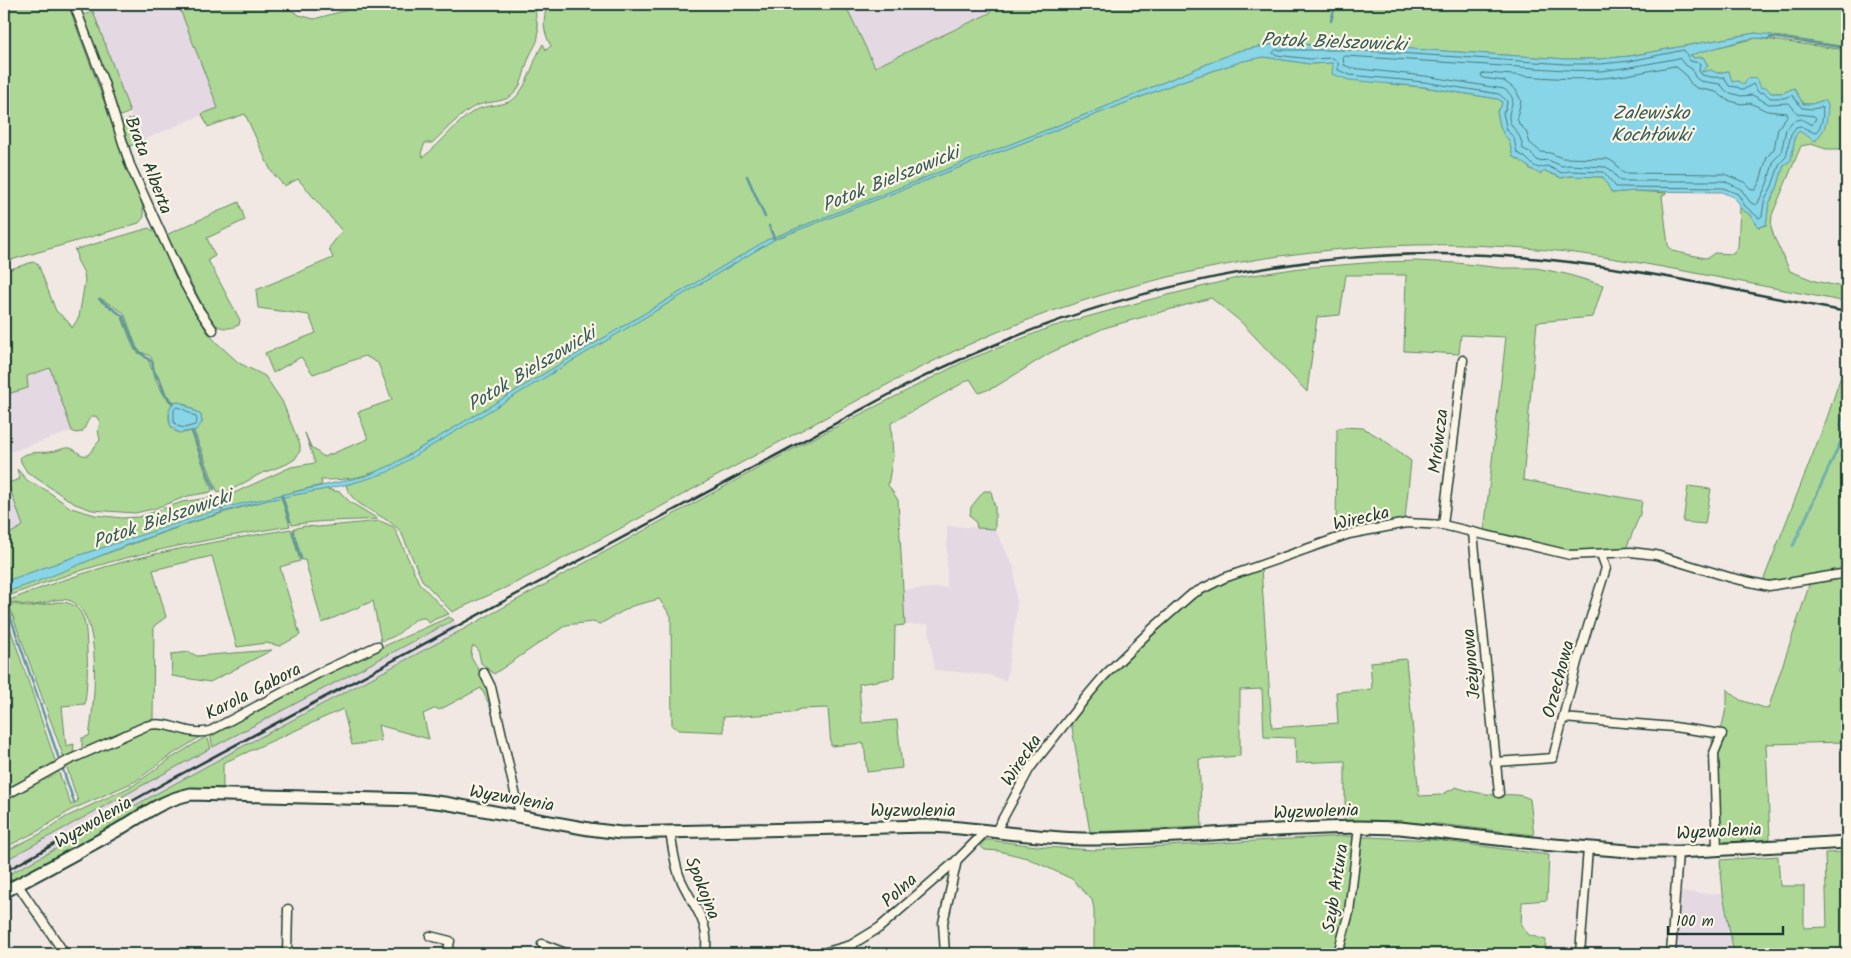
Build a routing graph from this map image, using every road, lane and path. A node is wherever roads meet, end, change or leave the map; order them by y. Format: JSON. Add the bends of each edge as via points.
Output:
{"nodes":[{"id":1,"x":74,"y":4,"type":"edge"},
{"id":2,"x":213,"y":330,"type":"dead end"},
{"id":3,"x":1463,"y":360,"type":"dead end"},
{"id":4,"x":1443,"y":525,"type":"junction"},
{"id":5,"x":1473,"y":533,"type":"junction"},
{"id":6,"x":1601,"y":554,"type":"junction"},
{"id":7,"x":1847,"y":574,"type":"edge"},
{"id":8,"x":377,"y":646,"type":"dead end"},
{"id":9,"x":484,"y":673,"type":"dead end"},
{"id":10,"x":1563,"y":718,"type":"junction"},
{"id":11,"x":1495,"y":762,"type":"junction"},
{"id":12,"x":1499,"y":793,"type":"dead end"},
{"id":13,"x":4,"y":796,"type":"edge"},
{"id":14,"x":519,"y":816,"type":"junction"},
{"id":15,"x":1359,"y":827,"type":"junction"},
{"id":16,"x":992,"y":830,"type":"junction"},
{"id":17,"x":670,"y":833,"type":"junction"},
{"id":18,"x":1847,"y":842,"type":"edge"},
{"id":19,"x":1588,"y":848,"type":"junction"},
{"id":20,"x":1717,"y":849,"type":"junction"},
{"id":21,"x":1678,"y":852,"type":"junction"},
{"id":22,"x":957,"y":860,"type":"junction"},
{"id":23,"x":18,"y":885,"type":"junction"},
{"id":24,"x":4,"y":892,"type":"edge"},
{"id":25,"x":288,"y":909,"type":"dead end"},
{"id":26,"x":430,"y":936,"type":"dead end"},
{"id":27,"x":542,"y":944,"type":"dead end"},
{"id":28,"x":65,"y":954,"type":"edge"},
{"id":29,"x":287,"y":954,"type":"edge"},
{"id":30,"x":447,"y":954,"type":"edge"},
{"id":31,"x":568,"y":954,"type":"edge"},
{"id":32,"x":705,"y":954,"type":"edge"},
{"id":33,"x":819,"y":954,"type":"edge"},
{"id":34,"x":945,"y":954,"type":"edge"},
{"id":35,"x":1338,"y":954,"type":"edge"},
{"id":36,"x":1580,"y":954,"type":"edge"},
{"id":37,"x":1672,"y":954,"type":"edge"}],
"edges":[{"from":1,"to":2,"type":"street","name":"Brata Alberta","via":[[130,165],[181,277],[198,310]]},
{"from":3,"to":4,"type":"street","name":"Mrówcza"},
{"from":4,"to":5,"type":"street","name":"Wirecka"},
{"from":4,"to":16,"type":"street","name":"Wirecka","via":[[1407,523],[1350,534],[1238,572],[1192,594],[1155,625],[1087,696],[1030,768]]},
{"from":5,"to":6,"type":"street","name":"Wirecka","via":[[1570,555]]},
{"from":5,"to":11,"type":"street","name":"Jeżynowa"},
{"from":6,"to":7,"type":"street","name":"Wirecka","via":[[1631,552],[1656,555],[1769,586]]},
{"from":6,"to":10,"type":"street","name":"Orzechowa","via":[[1606,568]]},
{"from":8,"to":13,"type":"street","name":"Karola Gabora","via":[[210,731],[196,733],[158,723],[146,726],[69,760]]},
{"from":9,"to":14,"type":"street","via":[[491,687]]},
{"from":10,"to":11,"type":"street","name":"Orzechowa","via":[[1553,758]]},
{"from":10,"to":20,"type":"street","via":[[1722,734],[1714,753]]},
{"from":11,"to":12,"type":"street","name":"Jeżynowa"},
{"from":14,"to":17,"type":"street","name":"Wyzwolenia","via":[[604,831]]},
{"from":14,"to":23,"type":"street","name":"Wyzwolenia","via":[[418,800],[191,794],[160,804]]},
{"from":15,"to":16,"type":"street","name":"Wyzwolenia","via":[[1106,838],[1056,837]]},
{"from":15,"to":19,"type":"street","name":"Wyzwolenia","via":[[1400,828]]},
{"from":15,"to":35,"type":"street","name":"Szyb Artura","via":[[1349,912]]},
{"from":16,"to":17,"type":"street","name":"Wyzwolenia","via":[[893,826]]},
{"from":16,"to":22,"type":"street","name":"Polna"},
{"from":17,"to":32,"type":"street","name":"Spokojna","via":[[678,874],[703,924],[707,941]]},
{"from":18,"to":20,"type":"street","name":"Wyzwolenia"},
{"from":19,"to":21,"type":"street","name":"Wyzwolenia"},
{"from":19,"to":36,"type":"street"},
{"from":20,"to":21,"type":"street","name":"Wyzwolenia"},
{"from":21,"to":37,"type":"street"},
{"from":22,"to":33,"type":"street","name":"Polna","via":[[880,928],[851,945]]},
{"from":22,"to":34,"type":"street","via":[[943,923]]},
{"from":23,"to":24,"type":"street","name":"Wyzwolenia"},
{"from":23,"to":28,"type":"street"},
{"from":25,"to":29,"type":"street"},
{"from":26,"to":30,"type":"street","via":[[450,941]]},
{"from":27,"to":31,"type":"street"}]}
